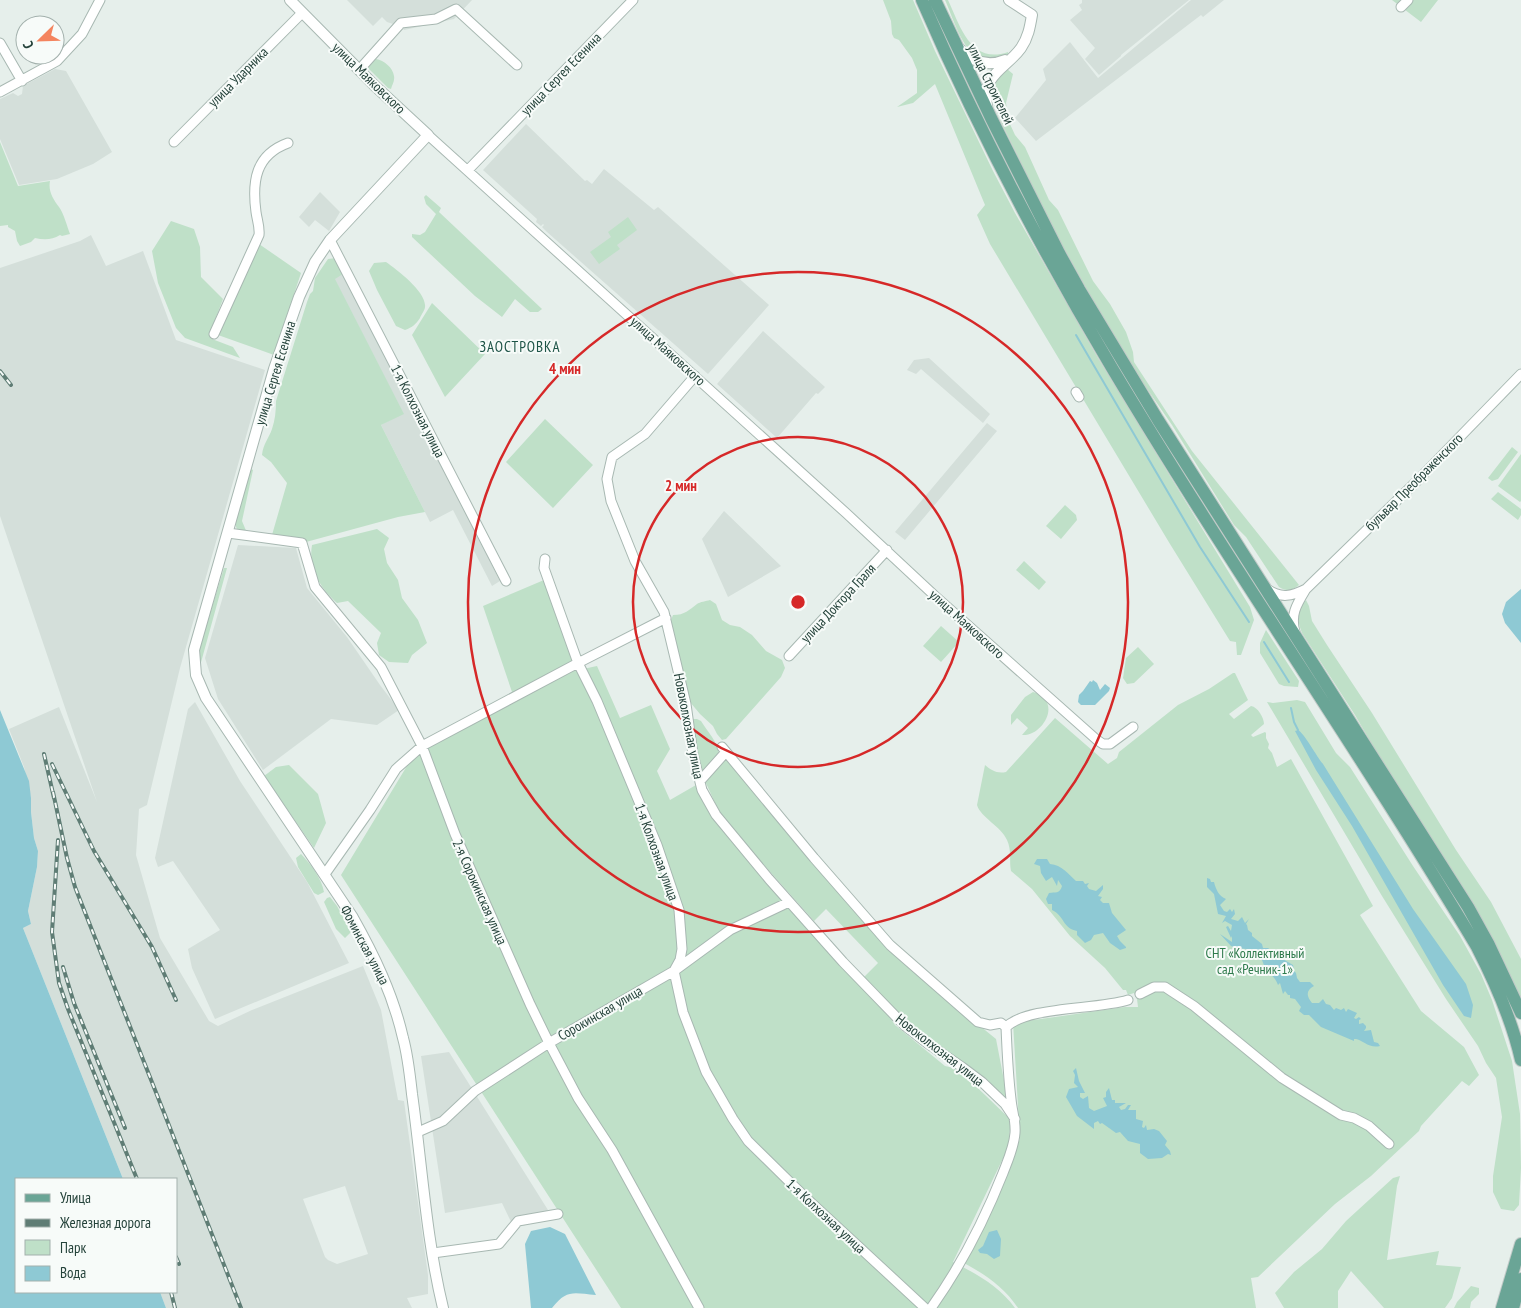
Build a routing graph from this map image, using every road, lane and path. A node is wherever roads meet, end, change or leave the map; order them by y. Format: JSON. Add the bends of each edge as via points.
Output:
{"nodes":[{"id":1,"x":100,"y":0,"type":"edge"},
{"id":2,"x":290,"y":0,"type":"edge"},
{"id":3,"x":633,"y":0,"type":"edge"},
{"id":4,"x":922,"y":0,"type":"edge"},
{"id":5,"x":935,"y":0,"type":"edge"},
{"id":6,"x":1009,"y":0,"type":"edge"},
{"id":7,"x":1408,"y":0,"type":"edge"},
{"id":8,"x":1401,"y":7,"type":"dead end"},
{"id":9,"x":302,"y":13,"type":"junction"},
{"id":10,"x":953,"y":38,"type":"junction"},
{"id":11,"x":0,"y":43,"type":"edge"},
{"id":12,"x":1011,"y":58,"type":"junction"},
{"id":13,"x":517,"y":65,"type":"dead end"},
{"id":14,"x":359,"y":70,"type":"junction"},
{"id":15,"x":22,"y":81,"type":"junction"},
{"id":16,"x":0,"y":92,"type":"edge"},
{"id":17,"x":991,"y":118,"type":"junction"},
{"id":18,"x":428,"y":135,"type":"junction"},
{"id":19,"x":174,"y":142,"type":"dead end"},
{"id":20,"x":288,"y":143,"type":"dead end"},
{"id":21,"x":468,"y":170,"type":"junction"},
{"id":22,"x":330,"y":240,"type":"junction"},
{"id":23,"x":214,"y":334,"type":"dead end"},
{"id":24,"x":1521,"y":374,"type":"edge"},
{"id":25,"x":695,"y":376,"type":"junction"},
{"id":26,"x":228,"y":533,"type":"junction"},
{"id":27,"x":886,"y":550,"type":"junction"},
{"id":28,"x":545,"y":559,"type":"dead end"},
{"id":29,"x":506,"y":581,"type":"dead end"},
{"id":30,"x":1259,"y":581,"type":"junction"},
{"id":31,"x":1306,"y":589,"type":"junction"},
{"id":32,"x":666,"y":618,"type":"junction"},
{"id":33,"x":1301,"y":643,"type":"junction"},
{"id":34,"x":194,"y":650,"type":"joint"},
{"id":35,"x":789,"y":656,"type":"dead end"},
{"id":36,"x":578,"y":662,"type":"junction"},
{"id":37,"x":1133,"y":727,"type":"dead end"},
{"id":38,"x":422,"y":746,"type":"junction"},
{"id":39,"x":700,"y":782,"type":"junction"},
{"id":40,"x":326,"y":874,"type":"junction"},
{"id":41,"x":789,"y":902,"type":"junction"},
{"id":42,"x":674,"y":971,"type":"junction"},
{"id":43,"x":1140,"y":994,"type":"dead end"},
{"id":44,"x":1128,"y":1000,"type":"dead end"},
{"id":45,"x":1521,"y":1013,"type":"edge"},
{"id":46,"x":1006,"y":1027,"type":"junction"},
{"id":47,"x":549,"y":1043,"type":"junction"},
{"id":48,"x":1521,"y":1060,"type":"edge"},
{"id":49,"x":1015,"y":1118,"type":"junction"},
{"id":50,"x":418,"y":1132,"type":"junction"},
{"id":51,"x":1390,"y":1144,"type":"dead end"},
{"id":52,"x":558,"y":1214,"type":"dead end"},
{"id":53,"x":1521,"y":1244,"type":"edge"},
{"id":54,"x":433,"y":1253,"type":"junction"},
{"id":55,"x":1521,"y":1279,"type":"edge"},
{"id":56,"x":444,"y":1308,"type":"edge"},
{"id":57,"x":699,"y":1308,"type":"edge"},
{"id":58,"x":925,"y":1308,"type":"edge"},
{"id":59,"x":931,"y":1308,"type":"edge"},
{"id":60,"x":1502,"y":1308,"type":"edge"},
{"id":61,"x":1513,"y":1308,"type":"edge"}],
"edges":[{"from":1,"to":15,"type":"street","via":[[86,28],[70,47],[56,61]]},
{"from":2,"to":9,"type":"street","name":"улица Маяковского"},
{"from":3,"to":21,"type":"street","name":"улица Сергея Есенина"},
{"from":4,"to":48,"type":"main road","name":"улица Строителей","via":[[1001,168],[1114,371],[1477,947],[1502,998]]},
{"from":5,"to":10,"type":"main road","name":"улица Строителей"},
{"from":6,"to":12,"type":"street","via":[[1032,15],[1029,33]]},
{"from":7,"to":8,"type":"street"},
{"from":9,"to":14,"type":"street","name":"улица Маяковского"},
{"from":9,"to":19,"type":"street","name":"улица Ударника"},
{"from":10,"to":12,"type":"street","via":[[964,53],[978,62],[992,64]]},
{"from":10,"to":17,"type":"main road","name":"улица Строителей"},
{"from":11,"to":15,"type":"street"},
{"from":12,"to":17,"type":"street","via":[[989,83],[986,102]]},
{"from":13,"to":14,"type":"street","via":[[456,9],[436,19],[401,23]]},
{"from":14,"to":18,"type":"street","name":"улица Маяковского"},
{"from":15,"to":16,"type":"street"},
{"from":17,"to":30,"type":"main road","name":"улица Строителей","via":[[1079,290]]},
{"from":18,"to":21,"type":"street","name":"улица Маяковского"},
{"from":18,"to":22,"type":"street","name":"улица Сергея Есенина"},
{"from":20,"to":23,"type":"street","via":[[263,160],[258,171],[255,205],[259,235]]},
{"from":21,"to":25,"type":"street","name":"улица Маяковского"},
{"from":22,"to":26,"type":"street","name":"улица Сергея Есенина","via":[[310,272],[274,369]]},
{"from":22,"to":29,"type":"street","name":"1-я Колхозная улица"},
{"from":24,"to":31,"type":"street","name":"бульвар Преображенского"},
{"from":25,"to":27,"type":"street","name":"улица Маяковского"},
{"from":25,"to":32,"type":"street","name":"Новоколхозная улица","via":[[645,434],[612,458],[607,478],[611,501],[635,561]]},
{"from":26,"to":34,"type":"street","name":"улица Сергея Есенина"},
{"from":26,"to":38,"type":"street","name":"2-я Сорокинская улица","via":[[302,543],[315,587],[381,667]]},
{"from":27,"to":35,"type":"street","name":"улица Доктора Граля"},
{"from":27,"to":37,"type":"street","name":"улица Маяковского","via":[[1103,744],[1112,743]]},
{"from":28,"to":36,"type":"street","name":"1-я Колхозная улица","via":[[544,568]]},
{"from":30,"to":31,"type":"street","via":[[1281,596]]},
{"from":30,"to":33,"type":"main road","name":"улица Строителей"},
{"from":31,"to":33,"type":"street","via":[[1293,613]]},
{"from":32,"to":36,"type":"street"},
{"from":32,"to":39,"type":"street","name":"Новоколхозная улица"},
{"from":33,"to":45,"type":"main road","name":"улица Строителей","via":[[1468,907]]},
{"from":34,"to":40,"type":"street","name":"Фоминская улица","via":[[196,675],[206,698]]},
{"from":36,"to":38,"type":"street"},
{"from":36,"to":42,"type":"street","name":"1-я Колхозная улица","via":[[658,845],[679,910],[682,949]]},
{"from":38,"to":40,"type":"street","via":[[396,768]]},
{"from":38,"to":47,"type":"street","name":"2-я Сорокинская улица","via":[[455,834]]},
{"from":39,"to":41,"type":"street","name":"Новоколхозная улица","via":[[716,815]]},
{"from":39,"to":46,"type":"street","via":[[723,750],[890,945],[978,1022],[1001,1023]]},
{"from":40,"to":50,"type":"street","name":"Фоминская улица","via":[[370,947],[387,984],[404,1039]]},
{"from":41,"to":42,"type":"street","name":"Сорокинская улица","via":[[730,930]]},
{"from":41,"to":49,"type":"street","name":"Новоколхозная улица","via":[[905,1026],[962,1066],[1005,1104]]},
{"from":42,"to":47,"type":"street","name":"Сорокинская улица"},
{"from":42,"to":58,"type":"street","name":"1-я Колхозная улица","via":[[684,1012],[706,1072],[748,1141]]},
{"from":43,"to":51,"type":"street","via":[[1151,987],[1168,989],[1282,1078],[1341,1115],[1369,1126]]},
{"from":44,"to":46,"type":"street","via":[[1033,1015],[1014,1020]]},
{"from":46,"to":49,"type":"street"},
{"from":47,"to":50,"type":"street","name":"Сорокинская улица","via":[[475,1091],[443,1121]]},
{"from":47,"to":57,"type":"street","name":"2-я Сорокинская улица"},
{"from":49,"to":59,"type":"street","via":[[1014,1143],[996,1191],[962,1260]]},
{"from":50,"to":54,"type":"street","name":"Фоминская улица"},
{"from":52,"to":54,"type":"street","via":[[518,1221],[498,1244]]},
{"from":53,"to":60,"type":"main road"},
{"from":54,"to":56,"type":"street","name":"Фоминская улица"},
{"from":55,"to":61,"type":"main road"}]}
